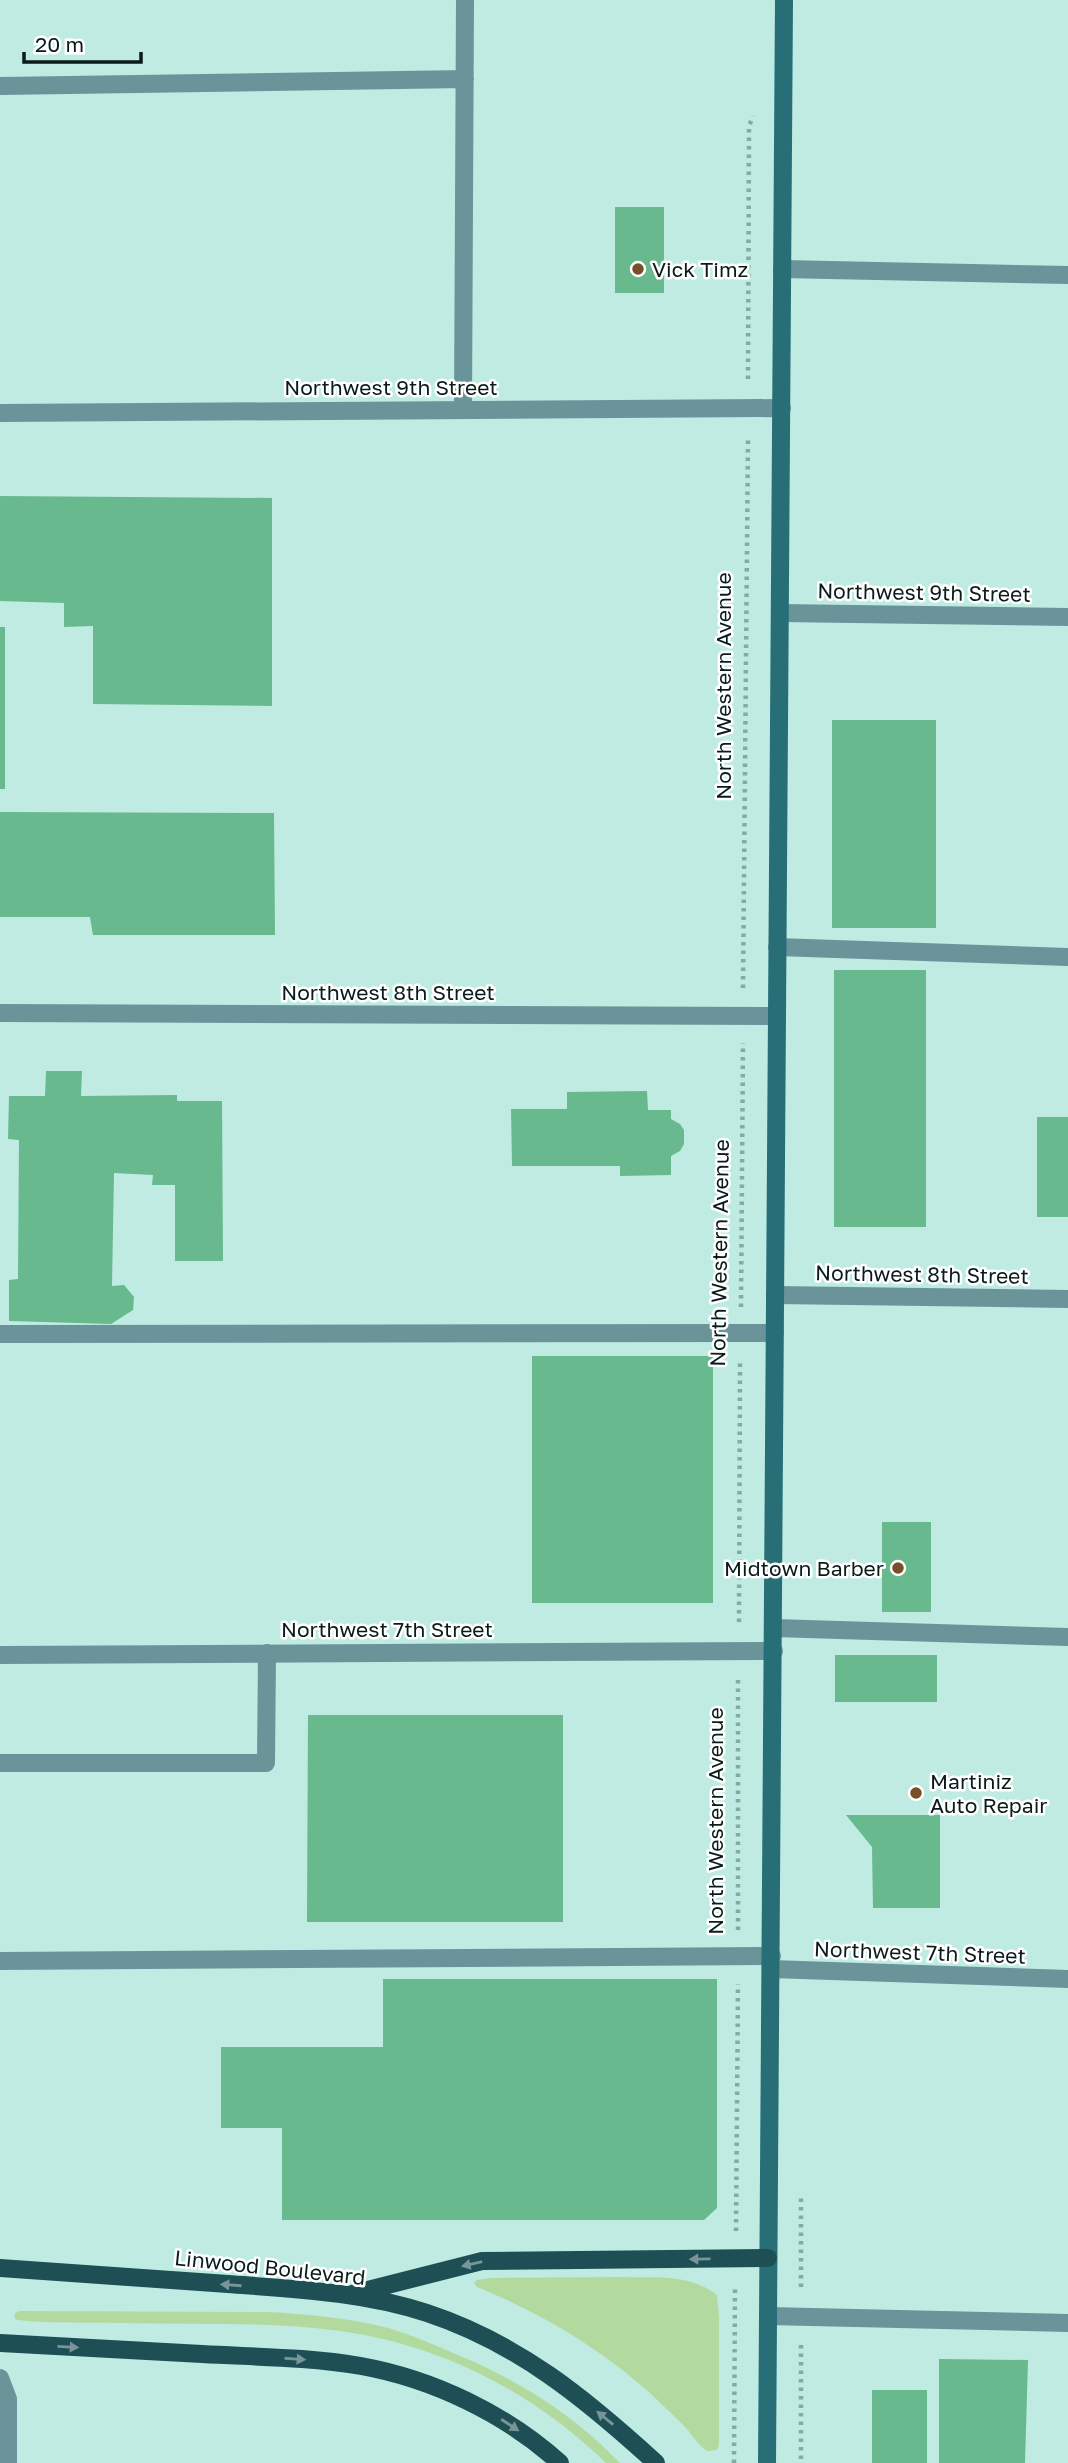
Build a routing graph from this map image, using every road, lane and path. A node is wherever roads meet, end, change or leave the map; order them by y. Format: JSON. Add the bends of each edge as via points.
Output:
{"nodes":[{"id":1,"x":465,"y":0,"type":"edge"},
{"id":2,"x":784,"y":0,"type":"edge"},
{"id":3,"x":464,"y":79,"type":"junction"},
{"id":4,"x":0,"y":86,"type":"edge"},
{"id":5,"x":754,"y":114,"type":"dead end"},
{"id":6,"x":782,"y":270,"type":"junction"},
{"id":7,"x":1068,"y":275,"type":"edge"},
{"id":8,"x":748,"y":408,"type":"junction"},
{"id":9,"x":782,"y":408,"type":"junction"},
{"id":10,"x":463,"y":410,"type":"junction"},
{"id":11,"x":0,"y":413,"type":"edge"},
{"id":12,"x":780,"y":613,"type":"junction"},
{"id":13,"x":1068,"y":617,"type":"edge"},
{"id":14,"x":777,"y":947,"type":"junction"},
{"id":15,"x":1068,"y":957,"type":"edge"},
{"id":16,"x":0,"y":1013,"type":"edge"},
{"id":17,"x":743,"y":1016,"type":"junction"},
{"id":18,"x":776,"y":1016,"type":"junction"},
{"id":19,"x":775,"y":1295,"type":"junction"},
{"id":20,"x":1068,"y":1299,"type":"edge"},
{"id":21,"x":740,"y":1333,"type":"junction"},
{"id":22,"x":775,"y":1333,"type":"junction"},
{"id":23,"x":0,"y":1335,"type":"edge"},
{"id":24,"x":774,"y":1628,"type":"junction"},
{"id":25,"x":1068,"y":1637,"type":"edge"},
{"id":26,"x":738,"y":1651,"type":"junction"},
{"id":27,"x":774,"y":1651,"type":"junction"},
{"id":28,"x":267,"y":1653,"type":"junction"},
{"id":29,"x":0,"y":1655,"type":"edge"},
{"id":30,"x":0,"y":1763,"type":"edge"},
{"id":31,"x":738,"y":1956,"type":"junction"},
{"id":32,"x":0,"y":1961,"type":"edge"},
{"id":33,"x":771,"y":1962,"type":"junction"},
{"id":34,"x":1068,"y":1979,"type":"edge"},
{"id":35,"x":736,"y":2258,"type":"junction"},
{"id":36,"x":768,"y":2258,"type":"junction"},
{"id":37,"x":0,"y":2268,"type":"edge"},
{"id":38,"x":348,"y":2295,"type":"junction"},
{"id":39,"x":768,"y":2316,"type":"junction"},
{"id":40,"x":1068,"y":2323,"type":"edge"},
{"id":41,"x":0,"y":2343,"type":"edge"},
{"id":42,"x":0,"y":2378,"type":"edge"},
{"id":43,"x":8,"y":2463,"type":"edge"},
{"id":44,"x":560,"y":2463,"type":"edge"},
{"id":45,"x":656,"y":2463,"type":"edge"},
{"id":46,"x":734,"y":2463,"type":"edge"},
{"id":47,"x":767,"y":2463,"type":"edge"}],
"edges":[{"from":1,"to":3,"type":"street"},
{"from":2,"to":6,"type":"main road"},
{"from":3,"to":4,"type":"street"},
{"from":3,"to":10,"type":"street"},
{"from":5,"to":8,"type":"path","name":"North Western Avenue","via":[[748,126]]},
{"from":6,"to":7,"type":"street"},
{"from":6,"to":9,"type":"main road"},
{"from":8,"to":9,"type":"street","name":"Northwest 9th Street"},
{"from":8,"to":10,"type":"street","name":"Northwest 9th Street"},
{"from":8,"to":17,"type":"path","name":"North Western Avenue"},
{"from":9,"to":12,"type":"main road"},
{"from":10,"to":11,"type":"street","name":"Northwest 9th Street"},
{"from":12,"to":13,"type":"street","name":"Northwest 9th Street"},
{"from":12,"to":14,"type":"main road"},
{"from":14,"to":15,"type":"street"},
{"from":14,"to":18,"type":"main road"},
{"from":16,"to":17,"type":"street","name":"Northwest 8th Street"},
{"from":17,"to":18,"type":"street","name":"Northwest 8th Street"},
{"from":17,"to":21,"type":"path","name":"North Western Avenue"},
{"from":18,"to":19,"type":"main road"},
{"from":19,"to":20,"type":"street","name":"Northwest 8th Street"},
{"from":19,"to":22,"type":"main road"},
{"from":21,"to":22,"type":"street"},
{"from":21,"to":23,"type":"street"},
{"from":21,"to":26,"type":"path","name":"North Western Avenue"},
{"from":22,"to":24,"type":"main road"},
{"from":24,"to":25,"type":"street"},
{"from":24,"to":27,"type":"main road"},
{"from":26,"to":27,"type":"street","name":"Northwest 7th Street"},
{"from":26,"to":28,"type":"street","name":"Northwest 7th Street"},
{"from":26,"to":31,"type":"path","name":"North Western Avenue"},
{"from":27,"to":33,"type":"main road"},
{"from":28,"to":29,"type":"street","name":"Northwest 7th Street"},
{"from":28,"to":30,"type":"street","via":[[266,1763]]},
{"from":31,"to":32,"type":"street","name":"Northwest 7th Street"},
{"from":31,"to":33,"type":"street","name":"Northwest 7th Street"},
{"from":31,"to":35,"type":"path","name":"North Western Avenue"},
{"from":33,"to":34,"type":"street","name":"Northwest 7th Street"},
{"from":33,"to":36,"type":"main road"},
{"from":35,"to":36,"type":"main road"},
{"from":35,"to":38,"type":"main road","one_way":true,"via":[[482,2261]]},
{"from":35,"to":46,"type":"path","name":"North Western Avenue"},
{"from":36,"to":39,"type":"main road"},
{"from":38,"to":37,"type":"main road","name":"Linwood Boulevard","one_way":true},
{"from":45,"to":38,"type":"main road","name":"Linwood Boulevard","one_way":true,"via":[[552,2375],[493,2341],[426,2313]]},
{"from":39,"to":40,"type":"street"},
{"from":39,"to":47,"type":"main road"},
{"from":41,"to":44,"type":"main road","one_way":true,"via":[[362,2366],[462,2398],[540,2444]]},
{"from":42,"to":43,"type":"street","via":[[8,2399]]}]}
